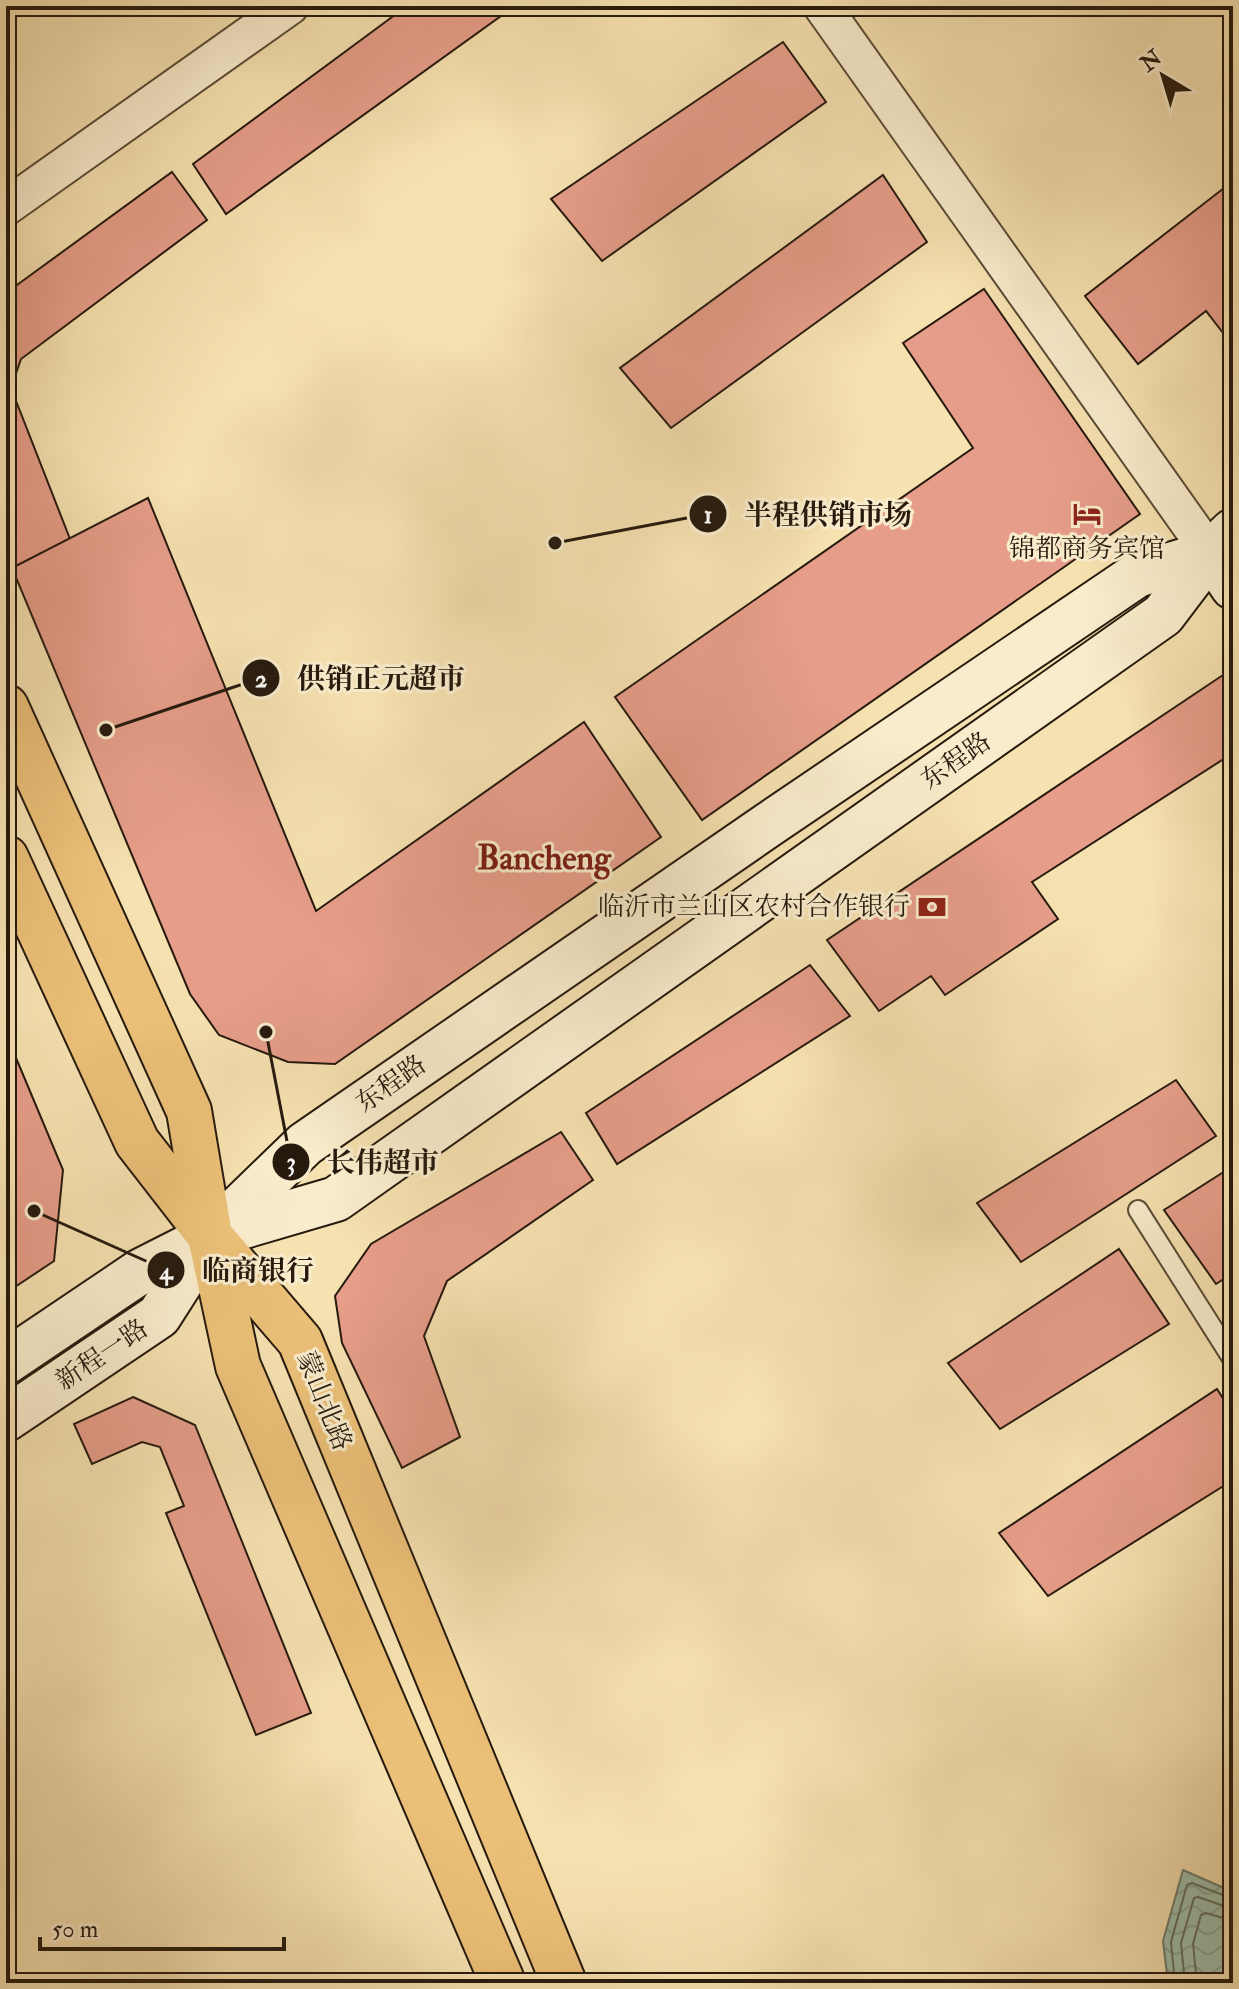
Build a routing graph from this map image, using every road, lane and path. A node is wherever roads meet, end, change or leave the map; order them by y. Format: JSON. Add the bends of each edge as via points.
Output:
{"nodes":[{"id":1,"x":290,"y":6,"type":"edge"},
{"id":2,"x":822,"y":6,"type":"edge"},
{"id":3,"x":6,"y":207,"type":"edge"},
{"id":4,"x":1227,"y":554,"type":"edge"},
{"id":5,"x":6,"y":707,"type":"edge"},
{"id":6,"x":6,"y":858,"type":"edge"},
{"id":7,"x":1138,"y":1210,"type":"dead end"},
{"id":8,"x":210,"y":1236,"type":"junction"},
{"id":9,"x":1233,"y":1360,"type":"edge"},
{"id":10,"x":6,"y":1362,"type":"edge"},
{"id":11,"x":6,"y":1419,"type":"edge"},
{"id":12,"x":503,"y":1983,"type":"edge"},
{"id":13,"x":564,"y":1983,"type":"edge"}],
"edges":[{"from":1,"to":3,"type":"street"},
{"from":2,"to":4,"type":"street"},
{"from":4,"to":8,"type":"main road","name":"东程路","via":[[1163,615],[336,1199]]},
{"from":4,"to":8,"type":"main road","name":"东程路","via":[[1137,575],[305,1144]]},
{"from":5,"to":8,"type":"main road","via":[[189,1111]]},
{"from":6,"to":8,"type":"main road","name":"蒙山北路","via":[[137,1142]]},
{"from":7,"to":9,"type":"lane"},
{"from":8,"to":10,"type":"main road","name":"新程一路","via":[[141,1271]]},
{"from":8,"to":11,"type":"main road","name":"新程一路","via":[[159,1316]]},
{"from":8,"to":12,"type":"main road","via":[[238,1366]]},
{"from":8,"to":13,"type":"main road","name":"蒙山北路","via":[[300,1341]]}]}
